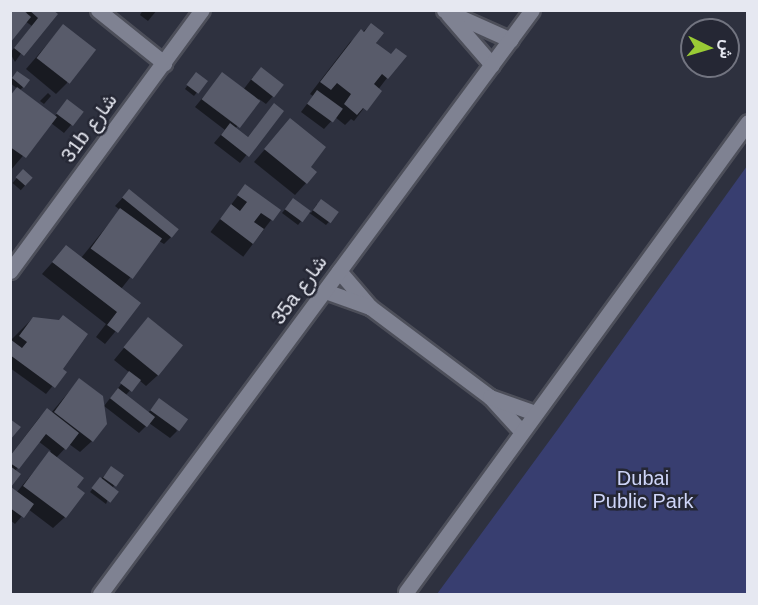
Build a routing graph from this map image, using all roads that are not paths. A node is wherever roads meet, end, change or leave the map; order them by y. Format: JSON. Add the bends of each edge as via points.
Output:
{"nodes":[{"id":1,"x":98,"y":10,"type":"edge"},
{"id":2,"x":202,"y":10,"type":"edge"},
{"id":3,"x":532,"y":10,"type":"edge"},
{"id":4,"x":445,"y":11,"type":"edge"},
{"id":5,"x":511,"y":40,"type":"junction"},
{"id":6,"x":164,"y":63,"type":"junction"},
{"id":7,"x":492,"y":65,"type":"junction"},
{"id":8,"x":747,"y":122,"type":"edge"},
{"id":9,"x":10,"y":271,"type":"edge"},
{"id":10,"x":339,"y":271,"type":"junction"},
{"id":11,"x":325,"y":291,"type":"junction"},
{"id":12,"x":370,"y":307,"type":"junction"},
{"id":13,"x":490,"y":398,"type":"junction"},
{"id":14,"x":535,"y":413,"type":"junction"},
{"id":15,"x":521,"y":431,"type":"junction"},
{"id":16,"x":406,"y":592,"type":"dead end"},
{"id":17,"x":100,"y":594,"type":"edge"}],
"edges":[{"from":1,"to":6,"type":"street"},
{"from":2,"to":6,"type":"street","name":"31b شارع"},
{"from":3,"to":5,"type":"street","name":"35a شارع"},
{"from":4,"to":5,"type":"street"},
{"from":4,"to":7,"type":"street"},
{"from":5,"to":7,"type":"street","name":"35a شارع"},
{"from":6,"to":9,"type":"street","name":"31b شارع"},
{"from":7,"to":10,"type":"street","name":"35a شارع"},
{"from":8,"to":14,"type":"street"},
{"from":10,"to":11,"type":"street","name":"35a شارع"},
{"from":10,"to":12,"type":"street"},
{"from":11,"to":12,"type":"street"},
{"from":11,"to":17,"type":"street","name":"35a شارع"},
{"from":12,"to":13,"type":"street"},
{"from":13,"to":14,"type":"street"},
{"from":13,"to":15,"type":"street"},
{"from":14,"to":15,"type":"street"},
{"from":15,"to":16,"type":"street"}]}
